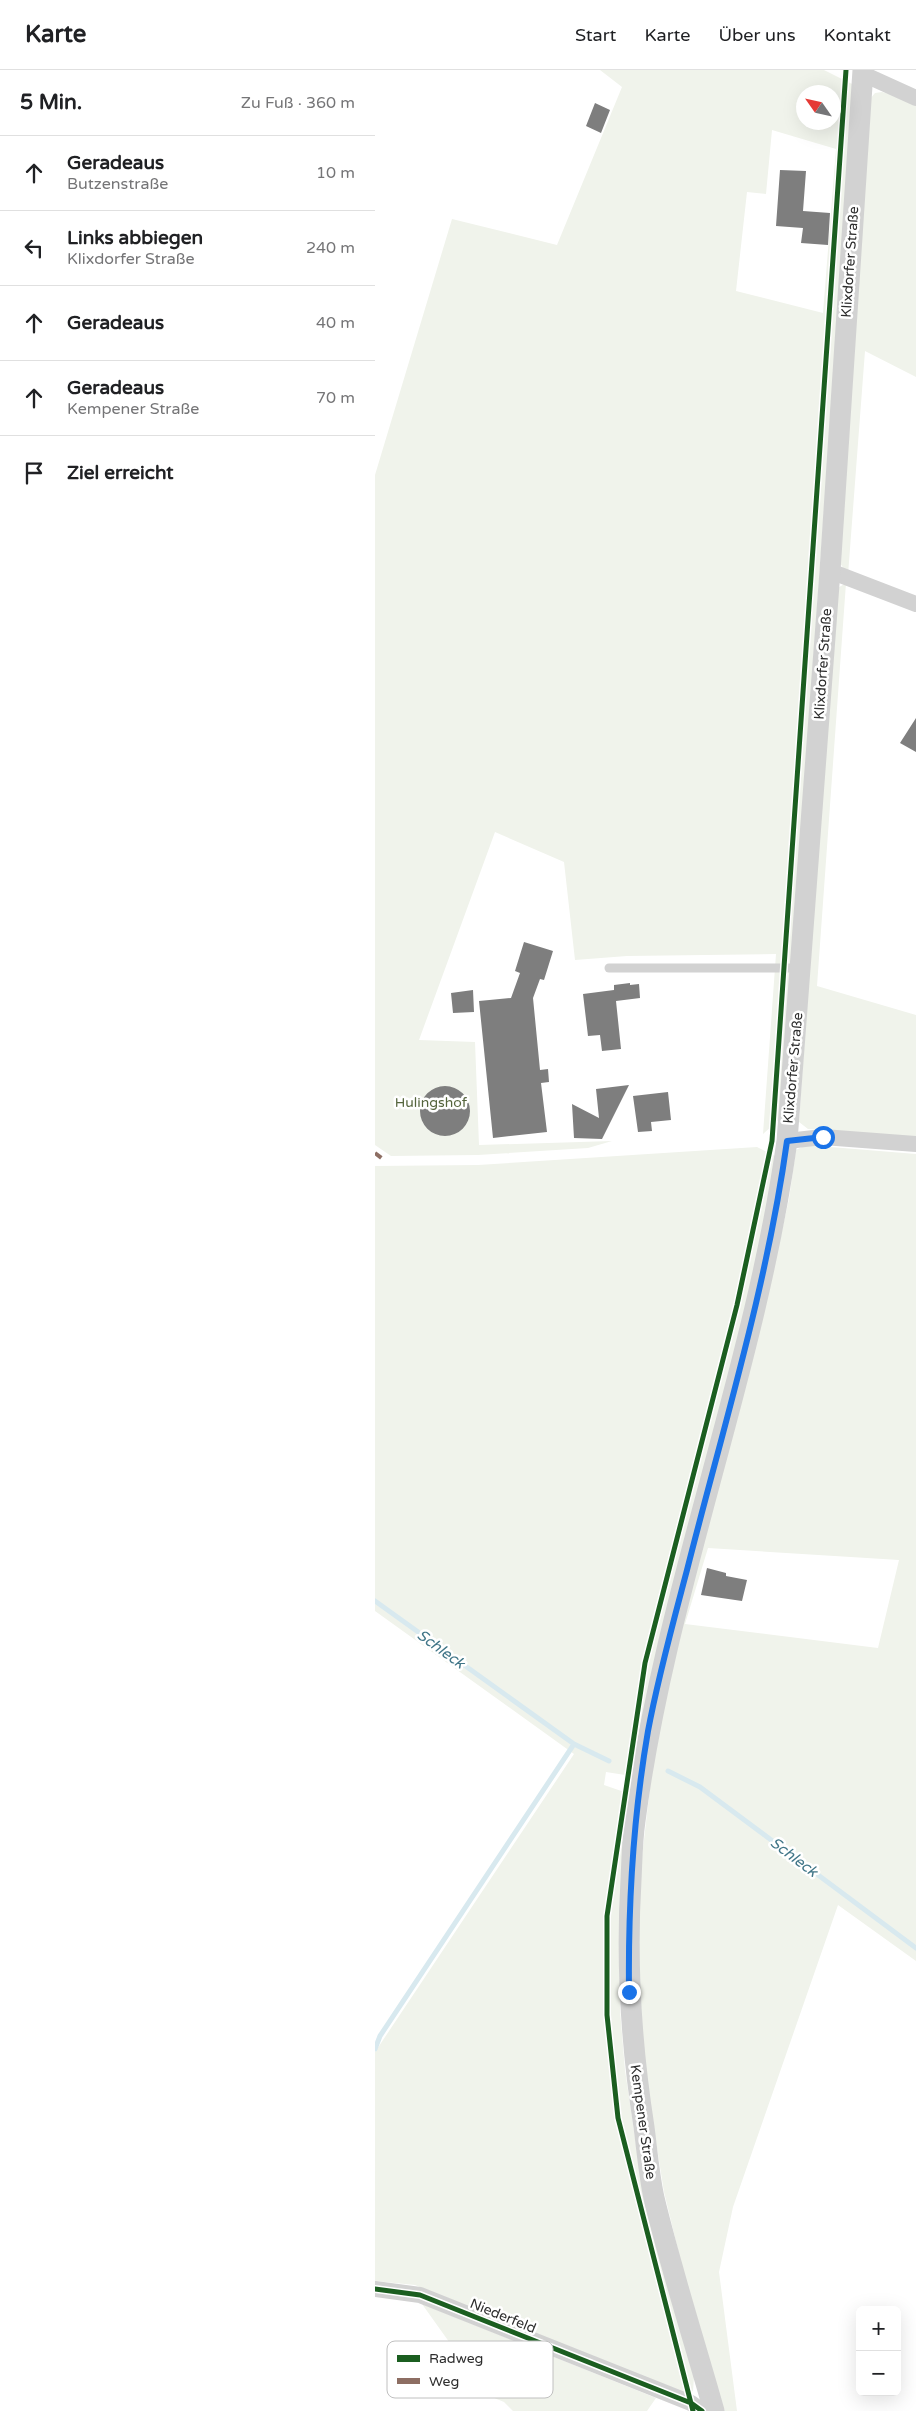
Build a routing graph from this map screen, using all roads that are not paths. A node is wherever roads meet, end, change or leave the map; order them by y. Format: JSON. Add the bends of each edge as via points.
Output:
{"nodes":[{"id":1,"x":863,"y":72,"type":"edge"},
{"id":2,"x":916,"y":98,"type":"edge"},
{"id":3,"x":830,"y":571,"type":"junction"},
{"id":4,"x":916,"y":604,"type":"edge"},
{"id":5,"x":609,"y":968,"type":"dead end"},
{"id":6,"x":800,"y":968,"type":"junction"},
{"id":7,"x":787,"y":1141,"type":"junction"},
{"id":8,"x":916,"y":1144,"type":"edge"},
{"id":9,"x":634,"y":1825,"type":"joint"},
{"id":10,"x":375,"y":2289,"type":"edge"},
{"id":11,"x":536,"y":2341,"type":"edge"},
{"id":12,"x":553,"y":2348,"type":"edge"},
{"id":13,"x":702,"y":2411,"type":"edge"},
{"id":14,"x":714,"y":2411,"type":"edge"}],
"edges":[{"from":1,"to":2,"type":"street","name":"Klixdorfer Straße"},
{"from":1,"to":3,"type":"street","name":"Klixdorfer Straße"},
{"from":3,"to":4,"type":"street"},
{"from":3,"to":6,"type":"street","name":"Klixdorfer Straße"},
{"from":5,"to":6,"type":"lane"},
{"from":6,"to":7,"type":"street","name":"Klixdorfer Straße"},
{"from":7,"to":8,"type":"street","via":[[823,1137]]},
{"from":7,"to":9,"type":"street","name":"Klixdorfer Straße","via":[[763,1274],[649,1730]]},
{"from":9,"to":14,"type":"street","name":"Kempener Straße","via":[[628,1928],[634,2064],[654,2196]]},
{"from":10,"to":11,"type":"street","name":"Niederfeld","via":[[421,2295]]},
{"from":12,"to":13,"type":"street","name":"Niederfeld","via":[[691,2403]]}]}
